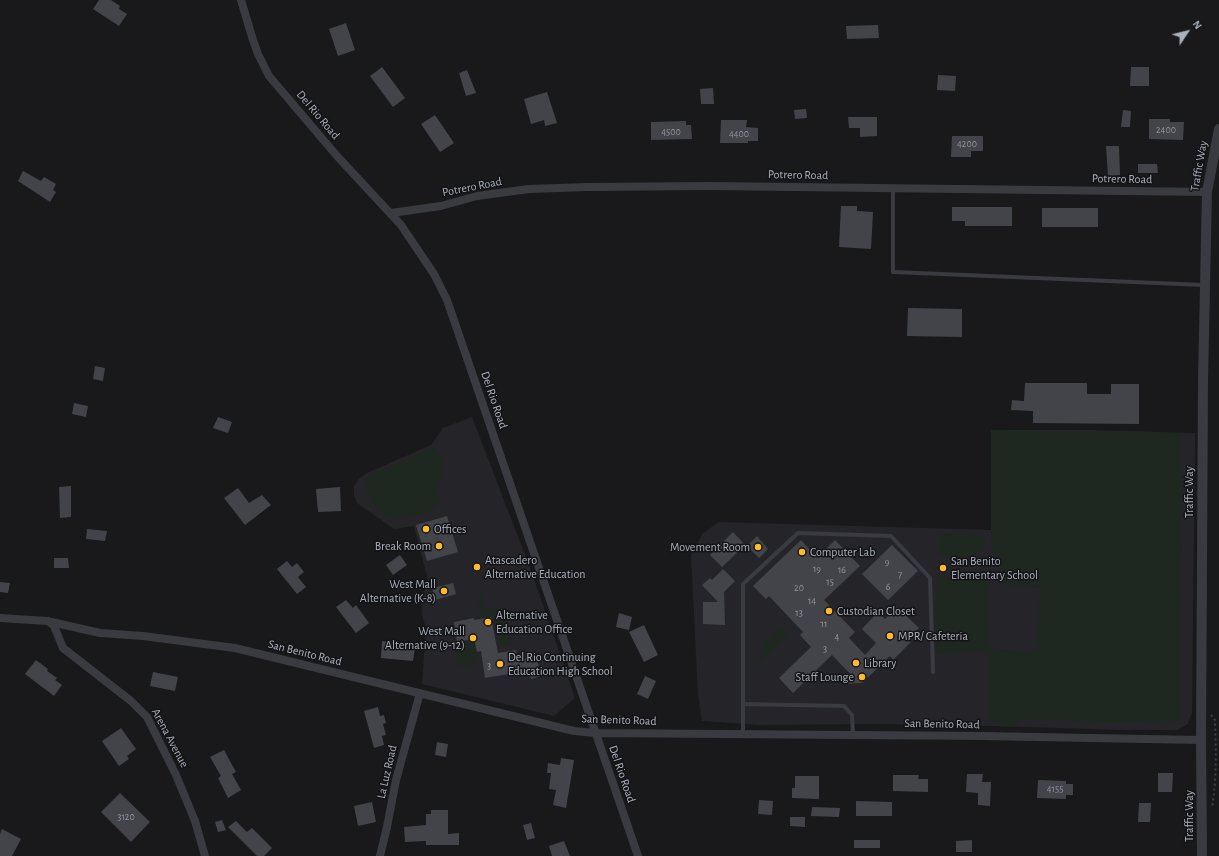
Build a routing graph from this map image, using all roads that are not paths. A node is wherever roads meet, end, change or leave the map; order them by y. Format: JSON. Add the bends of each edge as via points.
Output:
{"nodes":[{"id":1,"x":241,"y":0,"type":"edge"},
{"id":2,"x":1219,"y":130,"type":"edge"},
{"id":3,"x":893,"y":188,"type":"junction"},
{"id":4,"x":1207,"y":192,"type":"junction"},
{"id":5,"x":391,"y":213,"type":"junction"},
{"id":6,"x":1205,"y":285,"type":"junction"},
{"id":7,"x":0,"y":618,"type":"edge"},
{"id":8,"x":48,"y":621,"type":"junction"},
{"id":9,"x":933,"y":672,"type":"dead end"},
{"id":10,"x":420,"y":693,"type":"junction"},
{"id":11,"x":744,"y":704,"type":"junction"},
{"id":12,"x":595,"y":733,"type":"junction"},
{"id":13,"x":744,"y":734,"type":"junction"},
{"id":14,"x":852,"y":735,"type":"junction"},
{"id":15,"x":1201,"y":740,"type":"junction"},
{"id":16,"x":205,"y":856,"type":"edge"},
{"id":17,"x":380,"y":856,"type":"edge"},
{"id":18,"x":638,"y":856,"type":"edge"},
{"id":19,"x":1202,"y":856,"type":"edge"}],
"edges":[{"from":1,"to":5,"type":"street","name":"Del Rio Road","via":[[258,54],[269,76],[338,158]]},
{"from":2,"to":4,"type":"street","name":"Traffic Way"},
{"from":3,"to":4,"type":"street","name":"Potrero Road"},
{"from":3,"to":5,"type":"street","name":"Potrero Road","via":[[710,186],[529,189],[477,196],[441,206]]},
{"from":3,"to":6,"type":"lane","via":[[893,272]]},
{"from":4,"to":6,"type":"street","name":"Traffic Way"},
{"from":5,"to":12,"type":"street","name":"Del Rio Road","via":[[424,258],[447,300]]},
{"from":6,"to":15,"type":"street","name":"Traffic Way"},
{"from":7,"to":8,"type":"street","name":"San Benito Road"},
{"from":8,"to":10,"type":"street","name":"San Benito Road","via":[[100,633],[235,648]]},
{"from":8,"to":16,"type":"street","name":"Arena Avenue","via":[[54,626],[63,648],[131,701],[146,717],[176,775],[195,821]]},
{"from":9,"to":11,"type":"lane","via":[[930,578],[891,536],[798,533],[743,584]]},
{"from":10,"to":12,"type":"street","name":"San Benito Road","via":[[574,731]]},
{"from":10,"to":17,"type":"street","name":"La Luz Road","via":[[396,780]]},
{"from":11,"to":13,"type":"lane"},
{"from":11,"to":14,"type":"lane","via":[[844,706],[852,715]]},
{"from":12,"to":13,"type":"street","name":"San Benito Road"},
{"from":12,"to":18,"type":"street","name":"Del Rio Road"},
{"from":13,"to":14,"type":"street","name":"San Benito Road"},
{"from":14,"to":15,"type":"street","name":"San Benito Road"},
{"from":15,"to":19,"type":"street","name":"Traffic Way"}]}
